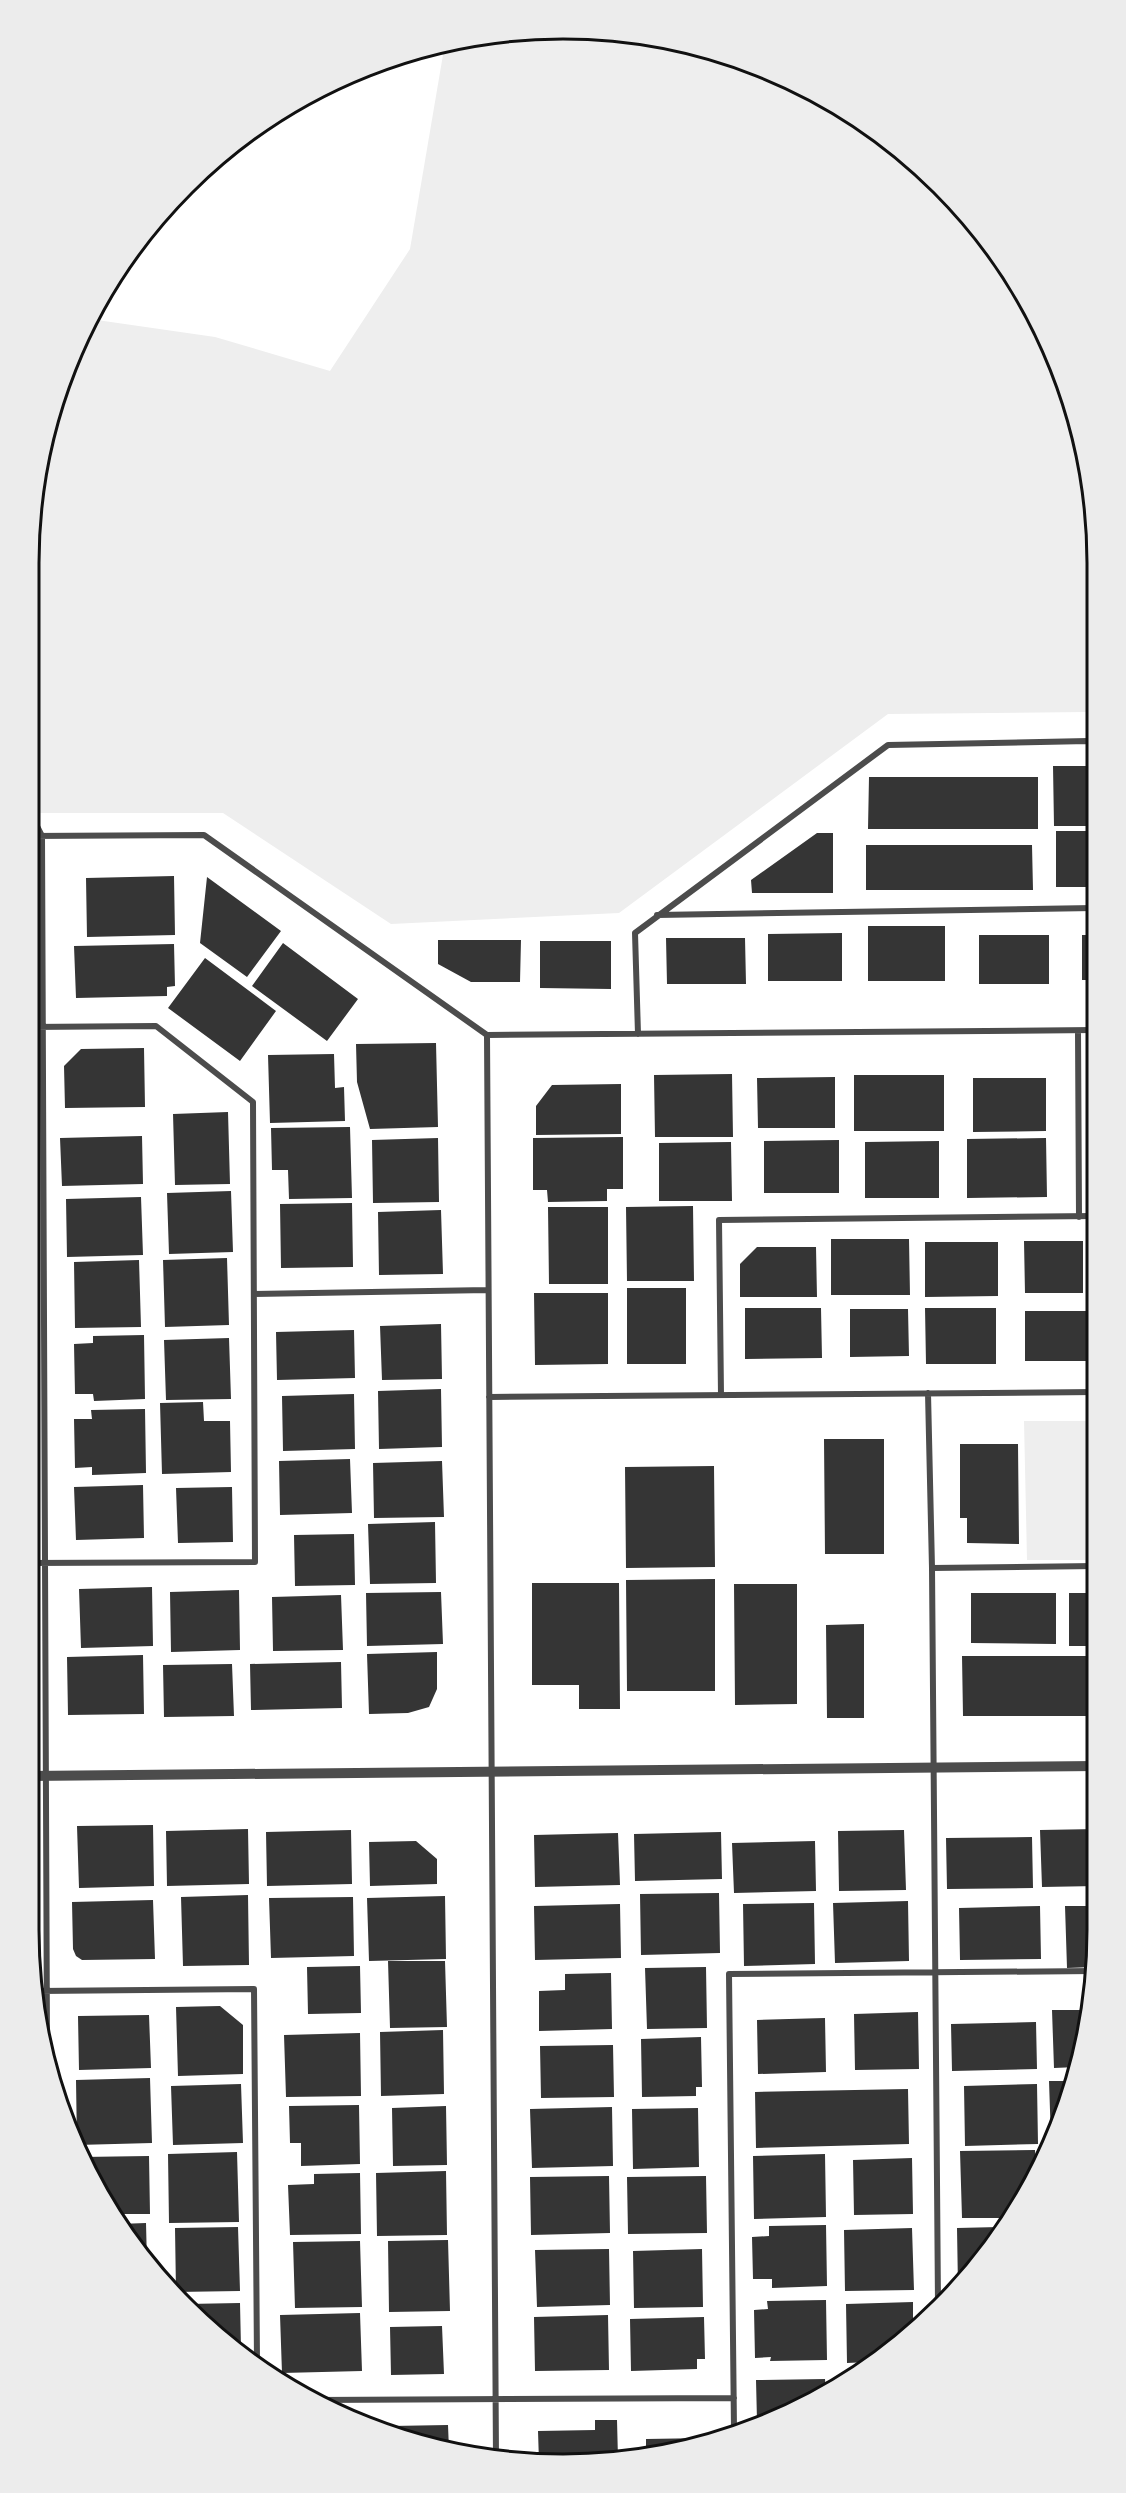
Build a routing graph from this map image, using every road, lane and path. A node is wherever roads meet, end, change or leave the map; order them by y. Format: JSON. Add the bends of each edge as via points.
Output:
{"nodes":[{"id":1,"x":1087,"y":741,"type":"edge"},
{"id":2,"x":39,"y":830,"type":"edge"},
{"id":3,"x":42,"y":836,"type":"junction"},
{"id":4,"x":1087,"y":908,"type":"edge"},
{"id":5,"x":656,"y":915,"type":"junction"},
{"id":6,"x":42,"y":1027,"type":"junction"},
{"id":7,"x":1078,"y":1030,"type":"junction"},
{"id":8,"x":1087,"y":1030,"type":"edge"},
{"id":9,"x":638,"y":1034,"type":"junction"},
{"id":10,"x":487,"y":1035,"type":"junction"},
{"id":11,"x":1087,"y":1216,"type":"edge"},
{"id":12,"x":1079,"y":1217,"type":"junction"},
{"id":13,"x":488,"y":1290,"type":"junction"},
{"id":14,"x":254,"y":1294,"type":"junction"},
{"id":15,"x":1087,"y":1392,"type":"edge"},
{"id":16,"x":928,"y":1393,"type":"junction"},
{"id":17,"x":721,"y":1395,"type":"junction"},
{"id":18,"x":489,"y":1397,"type":"junction"},
{"id":19,"x":39,"y":1563,"type":"edge"},
{"id":20,"x":45,"y":1563,"type":"junction"},
{"id":21,"x":1087,"y":1566,"type":"edge"},
{"id":22,"x":932,"y":1568,"type":"junction"},
{"id":23,"x":1087,"y":1766,"type":"edge"},
{"id":24,"x":934,"y":1769,"type":"junction"},
{"id":25,"x":492,"y":1772,"type":"junction"},
{"id":26,"x":39,"y":1776,"type":"edge"},
{"id":27,"x":46,"y":1776,"type":"junction"},
{"id":28,"x":1085,"y":1971,"type":"edge"},
{"id":29,"x":936,"y":1972,"type":"junction"},
{"id":30,"x":47,"y":1990,"type":"junction"},
{"id":31,"x":42,"y":1991,"type":"edge"},
{"id":32,"x":47,"y":2021,"type":"edge"},
{"id":33,"x":939,"y":2295,"type":"edge"},
{"id":34,"x":257,"y":2355,"type":"edge"},
{"id":35,"x":734,"y":2398,"type":"junction"},
{"id":36,"x":496,"y":2399,"type":"junction"},
{"id":37,"x":331,"y":2400,"type":"edge"},
{"id":38,"x":734,"y":2425,"type":"edge"},
{"id":39,"x":496,"y":2450,"type":"edge"}],
"edges":[{"from":1,"to":5,"type":"street","via":[[888,745]]},
{"from":2,"to":3,"type":"street"},
{"from":3,"to":6,"type":"street"},
{"from":3,"to":10,"type":"street","via":[[204,835]]},
{"from":4,"to":5,"type":"street"},
{"from":5,"to":9,"type":"street","via":[[635,933]]},
{"from":6,"to":14,"type":"street","via":[[156,1026],[253,1102]]},
{"from":6,"to":20,"type":"street"},
{"from":7,"to":8,"type":"street"},
{"from":7,"to":9,"type":"street"},
{"from":7,"to":12,"type":"street"},
{"from":9,"to":10,"type":"street"},
{"from":10,"to":13,"type":"street"},
{"from":11,"to":12,"type":"street"},
{"from":12,"to":17,"type":"street","via":[[719,1220]]},
{"from":13,"to":14,"type":"street"},
{"from":13,"to":18,"type":"street"},
{"from":14,"to":20,"type":"street","via":[[255,1562]]},
{"from":15,"to":16,"type":"street"},
{"from":16,"to":17,"type":"street"},
{"from":16,"to":22,"type":"street"},
{"from":17,"to":18,"type":"street"},
{"from":18,"to":25,"type":"street"},
{"from":19,"to":20,"type":"street"},
{"from":20,"to":27,"type":"street"},
{"from":21,"to":22,"type":"street"},
{"from":22,"to":24,"type":"street"},
{"from":23,"to":24,"type":"street"},
{"from":24,"to":25,"type":"street"},
{"from":24,"to":29,"type":"street"},
{"from":25,"to":27,"type":"street"},
{"from":25,"to":36,"type":"street"},
{"from":26,"to":27,"type":"street"},
{"from":27,"to":30,"type":"street"},
{"from":28,"to":29,"type":"street"},
{"from":29,"to":33,"type":"street"},
{"from":29,"to":35,"type":"street","via":[[729,1974]]},
{"from":30,"to":31,"type":"street"},
{"from":30,"to":32,"type":"street"},
{"from":30,"to":34,"type":"street","via":[[254,1989]]},
{"from":35,"to":36,"type":"street"},
{"from":35,"to":38,"type":"street"},
{"from":36,"to":37,"type":"street"},
{"from":36,"to":39,"type":"street"}]}
